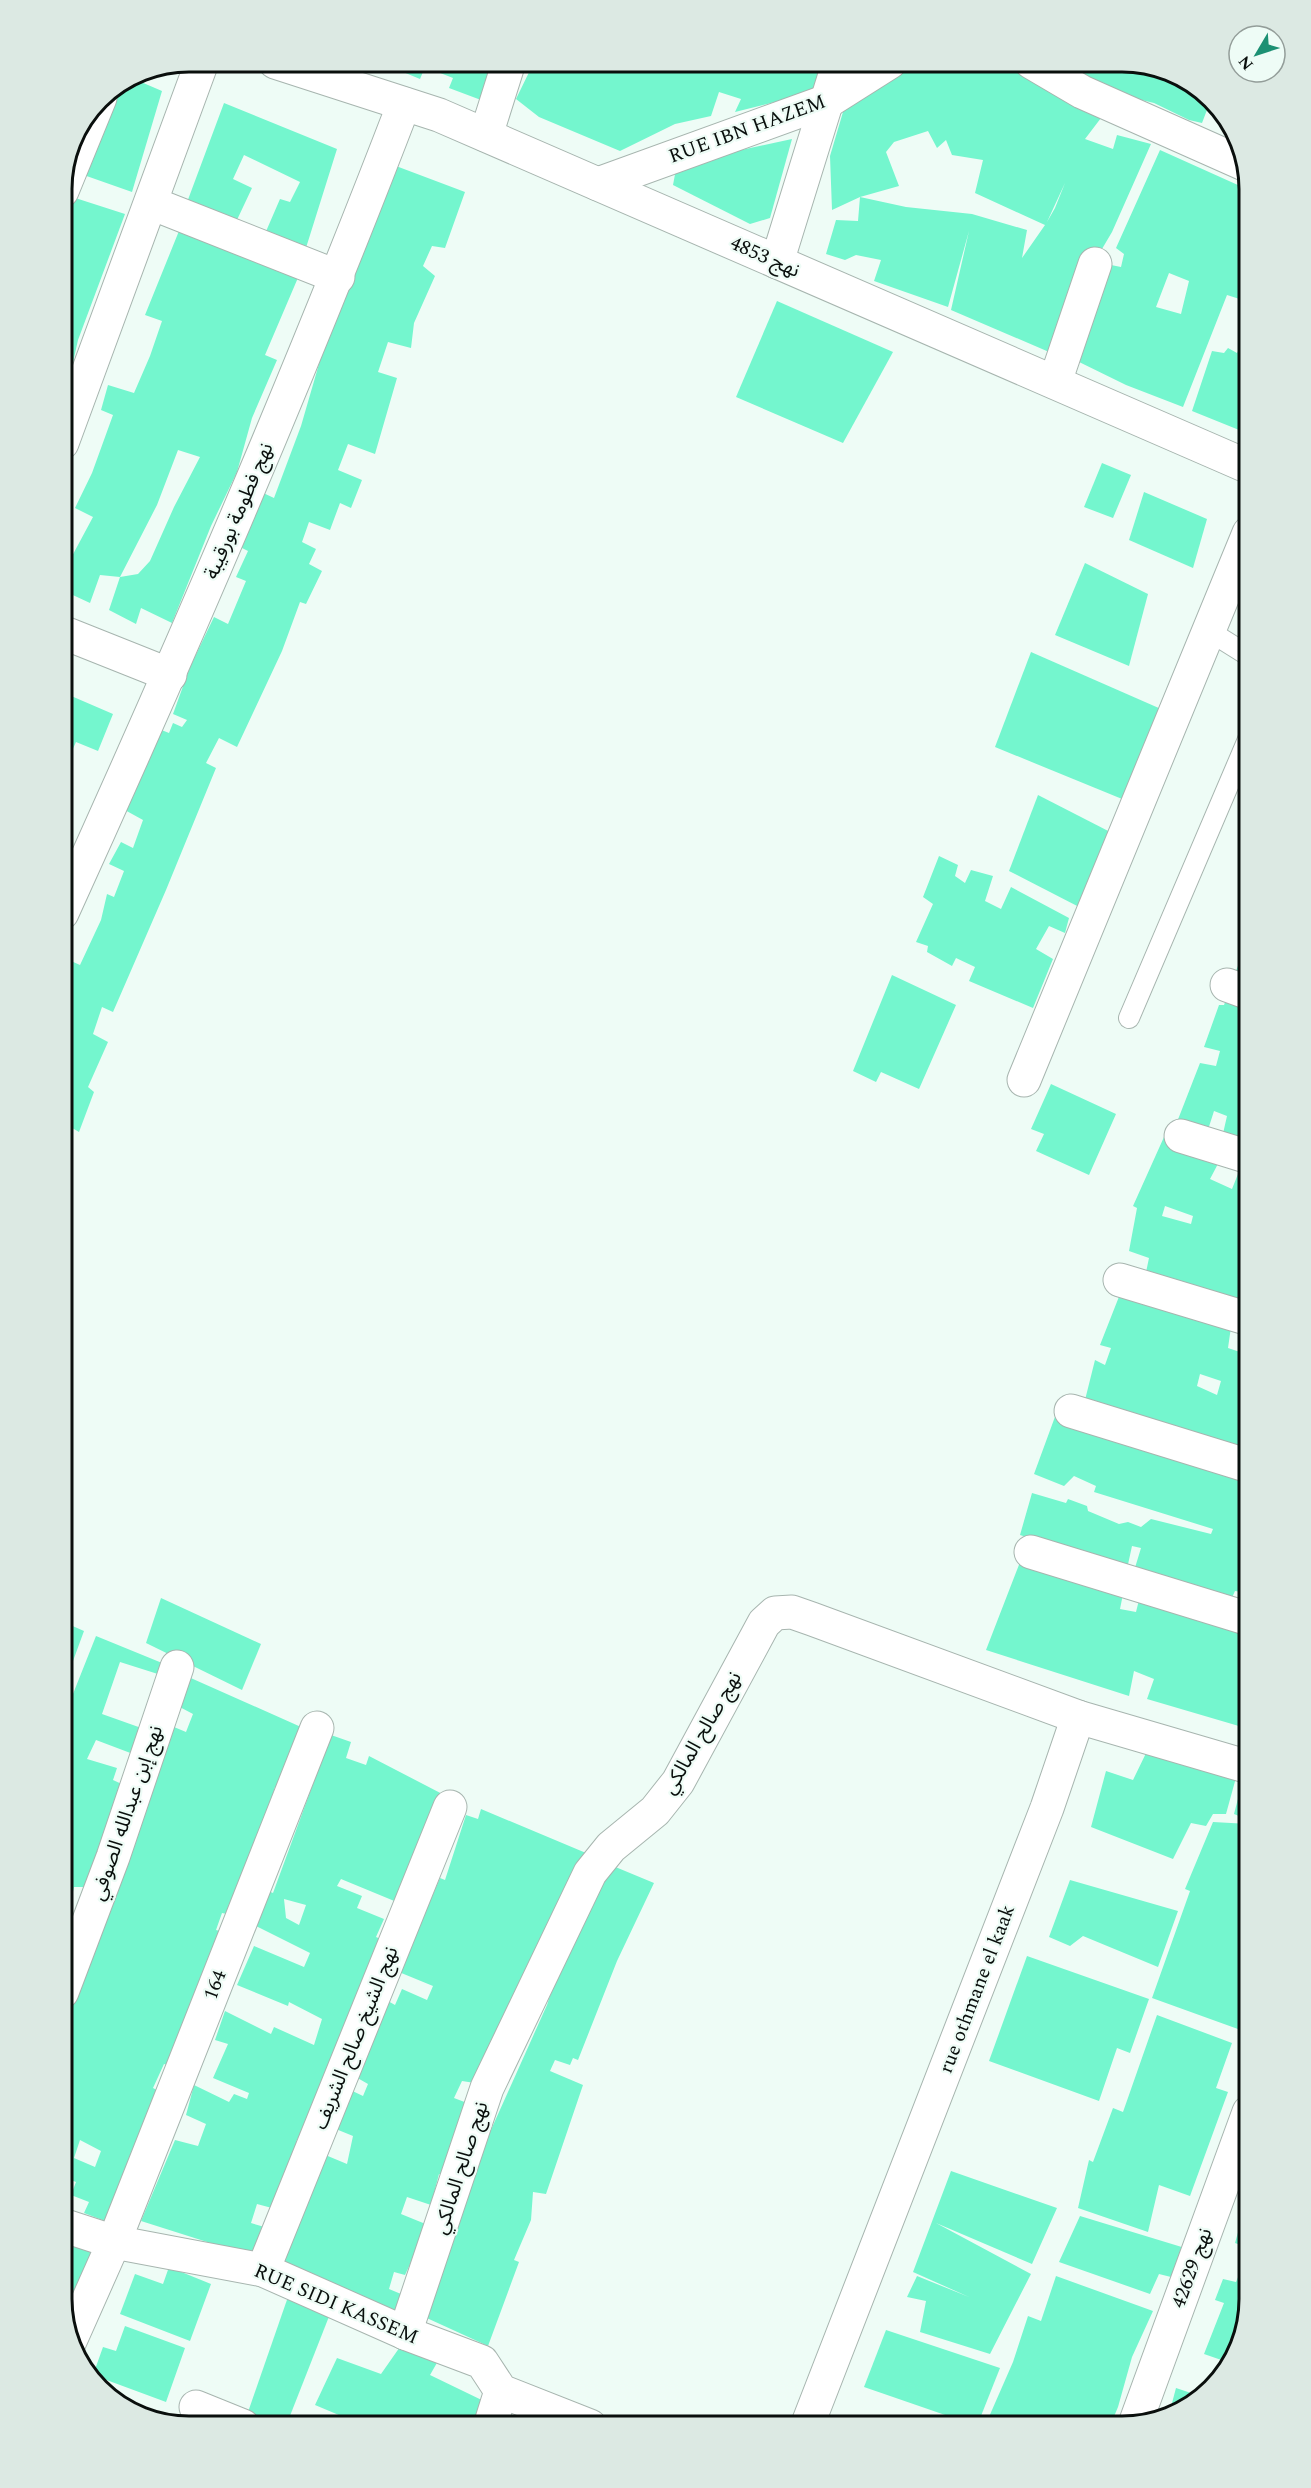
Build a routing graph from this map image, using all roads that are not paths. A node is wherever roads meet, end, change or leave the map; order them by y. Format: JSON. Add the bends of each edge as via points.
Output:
{"nodes":[{"id":1,"x":198,"y":72,"type":"edge"},
{"id":2,"x":313,"y":72,"type":"edge"},
{"id":3,"x":507,"y":72,"type":"edge"},
{"id":4,"x":837,"y":72,"type":"edge"},
{"id":5,"x":874,"y":72,"type":"edge"},
{"id":6,"x":1048,"y":72,"type":"edge"},
{"id":7,"x":830,"y":100,"type":"junction"},
{"id":8,"x":404,"y":104,"type":"junction"},
{"id":9,"x":486,"y":135,"type":"junction"},
{"id":10,"x":1232,"y":148,"type":"edge"},
{"id":11,"x":598,"y":184,"type":"junction"},
{"id":12,"x":151,"y":203,"type":"junction"},
{"id":13,"x":777,"y":262,"type":"junction"},
{"id":14,"x":1095,"y":264,"type":"dead end"},
{"id":15,"x":338,"y":277,"type":"junction"},
{"id":16,"x":1055,"y":382,"type":"junction"},
{"id":17,"x":72,"y":416,"type":"edge"},
{"id":18,"x":1239,"y":462,"type":"edge"},
{"id":19,"x":1239,"y":559,"type":"edge"},
{"id":20,"x":1209,"y":631,"type":"junction"},
{"id":21,"x":72,"y":636,"type":"edge"},
{"id":22,"x":1239,"y":649,"type":"edge"},
{"id":23,"x":170,"y":675,"type":"junction"},
{"id":24,"x":1239,"y":763,"type":"edge"},
{"id":25,"x":72,"y":891,"type":"edge"},
{"id":26,"x":1129,"y":1018,"type":"dead end"},
{"id":27,"x":1024,"y":1080,"type":"dead end"},
{"id":28,"x":1181,"y":1136,"type":"dead end"},
{"id":29,"x":1239,"y":1154,"type":"edge"},
{"id":30,"x":1120,"y":1280,"type":"dead end"},
{"id":31,"x":1239,"y":1316,"type":"edge"},
{"id":32,"x":1071,"y":1411,"type":"dead end"},
{"id":33,"x":1239,"y":1463,"type":"edge"},
{"id":34,"x":1032,"y":1552,"type":"dead end"},
{"id":35,"x":1239,"y":1616,"type":"edge"},
{"id":36,"x":177,"y":1667,"type":"dead end"},
{"id":37,"x":1078,"y":1717,"type":"junction"},
{"id":38,"x":317,"y":1728,"type":"dead end"},
{"id":39,"x":1239,"y":1764,"type":"edge"},
{"id":40,"x":450,"y":1807,"type":"dead end"},
{"id":41,"x":72,"y":1966,"type":"edge"},
{"id":42,"x":1239,"y":2142,"type":"edge"},
{"id":43,"x":72,"y":2228,"type":"edge"},
{"id":44,"x":114,"y":2242,"type":"junction"},
{"id":45,"x":263,"y":2270,"type":"junction"},
{"id":46,"x":76,"y":2328,"type":"edge"},
{"id":47,"x":405,"y":2333,"type":"junction"},
{"id":48,"x":501,"y":2391,"type":"junction"},
{"id":49,"x":196,"y":2407,"type":"dead end"},
{"id":50,"x":1138,"y":2415,"type":"edge"},
{"id":51,"x":218,"y":2416,"type":"edge"},
{"id":52,"x":493,"y":2416,"type":"edge"},
{"id":53,"x":565,"y":2416,"type":"edge"},
{"id":54,"x":811,"y":2416,"type":"edge"}],
"edges":[{"from":1,"to":12,"type":"street"},
{"from":2,"to":8,"type":"street","name":"نهج 4853"},
{"from":3,"to":9,"type":"street"},
{"from":4,"to":7,"type":"street"},
{"from":5,"to":7,"type":"street","name":"RUE IBN HAZEM"},
{"from":6,"to":10,"type":"street","via":[[1082,92]]},
{"from":7,"to":11,"type":"street","name":"RUE IBN HAZEM"},
{"from":7,"to":13,"type":"street"},
{"from":8,"to":9,"type":"street","name":"نهج 4853"},
{"from":8,"to":15,"type":"street","name":"نهج فطومة بورقيبة"},
{"from":9,"to":11,"type":"street","name":"نهج 4853"},
{"from":11,"to":13,"type":"street","name":"نهج 4853"},
{"from":12,"to":15,"type":"street"},
{"from":12,"to":17,"type":"street"},
{"from":13,"to":16,"type":"street","name":"نهج 4853"},
{"from":14,"to":16,"type":"street"},
{"from":15,"to":23,"type":"street","name":"نهج فطومة بورقيبة"},
{"from":16,"to":18,"type":"street","name":"نهج 4853"},
{"from":19,"to":20,"type":"street"},
{"from":20,"to":22,"type":"lane"},
{"from":20,"to":27,"type":"street"},
{"from":21,"to":23,"type":"street"},
{"from":23,"to":25,"type":"street","name":"نهج فطومة بورقيبة"},
{"from":24,"to":26,"type":"lane"},
{"from":28,"to":29,"type":"street"},
{"from":30,"to":31,"type":"street"},
{"from":32,"to":33,"type":"street"},
{"from":34,"to":35,"type":"street"},
{"from":36,"to":41,"type":"street","name":"نهج إبن عبدالله الصوفي"},
{"from":37,"to":39,"type":"street"},
{"from":37,"to":47,"type":"street","name":"نهج صالح المالكي","via":[[792,1612],[775,1613],[764,1623],[678,1782],[655,1811],[611,1847],[590,1873],[487,2088]]},
{"from":37,"to":54,"type":"street","name":"rue othmane el kaak","via":[[1047,1808]]},
{"from":38,"to":44,"type":"street","name":"164"},
{"from":40,"to":45,"type":"street","name":"نهج الشيخ صالح الشريف"},
{"from":42,"to":50,"type":"street","name":"نهج 42629"},
{"from":43,"to":44,"type":"street","name":"RUE SIDI KASSEM"},
{"from":44,"to":45,"type":"street","name":"RUE SIDI KASSEM"},
{"from":44,"to":46,"type":"street","name":"164"},
{"from":45,"to":47,"type":"street","name":"RUE SIDI KASSEM"},
{"from":47,"to":48,"type":"street","name":"RUE SIDI KASSEM","via":[[482,2362]]},
{"from":48,"to":52,"type":"street"},
{"from":48,"to":53,"type":"street"},
{"from":49,"to":51,"type":"street"}]}
